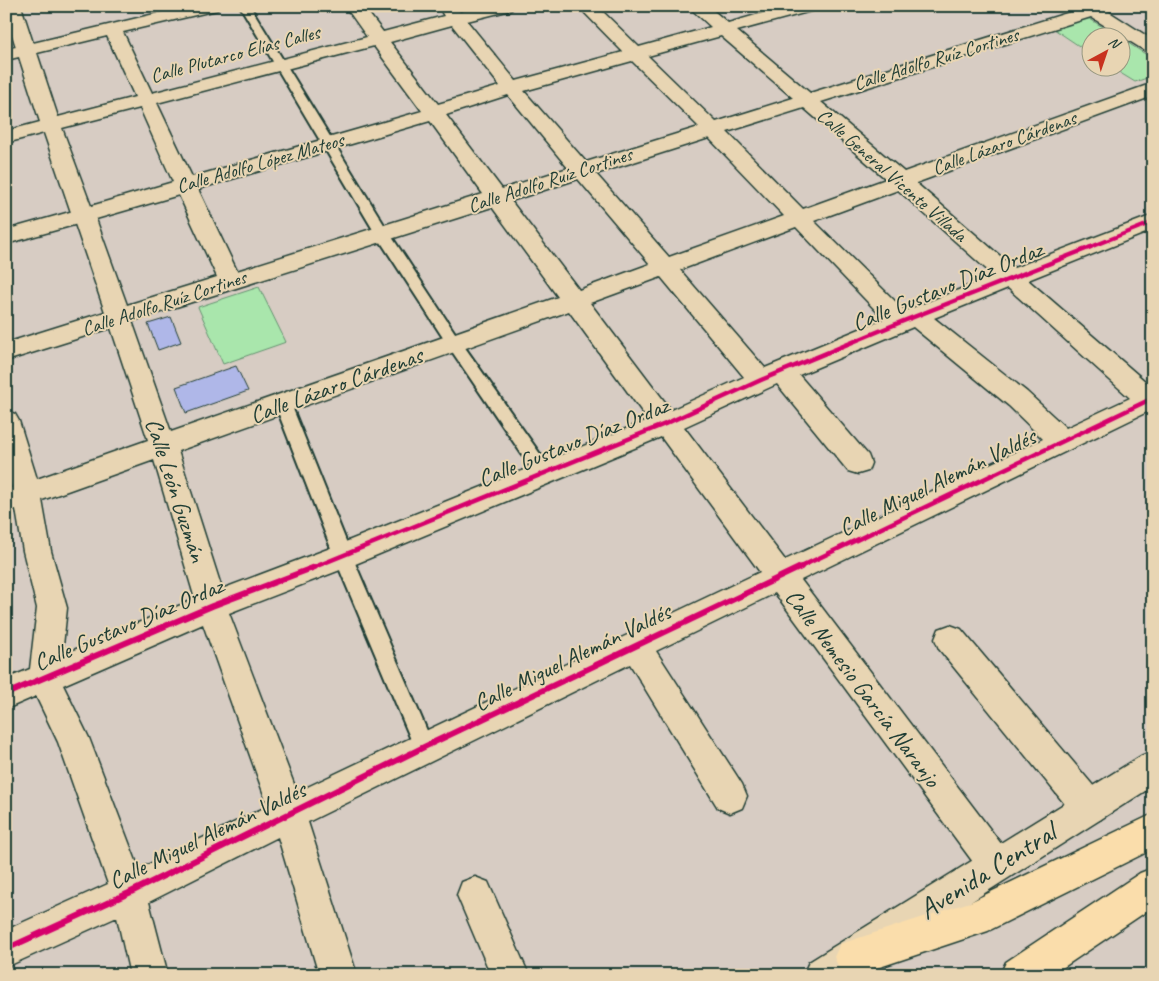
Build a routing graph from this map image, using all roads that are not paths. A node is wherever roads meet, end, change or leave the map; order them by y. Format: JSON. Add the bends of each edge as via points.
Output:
{"nodes":[{"id":1,"x":12,"y":6,"type":"edge"},
{"id":2,"x":211,"y":6,"type":"edge"},
{"id":3,"x":246,"y":6,"type":"edge"},
{"id":4,"x":354,"y":6,"type":"edge"},
{"id":5,"x":505,"y":6,"type":"edge"},
{"id":6,"x":588,"y":6,"type":"edge"},
{"id":7,"x":697,"y":6,"type":"edge"},
{"id":8,"x":809,"y":6,"type":"edge"},
{"id":9,"x":1090,"y":8,"type":"edge"},
{"id":10,"x":450,"y":13,"type":"edge"},
{"id":11,"x":113,"y":30,"type":"junction"},
{"id":12,"x":726,"y":31,"type":"junction"},
{"id":13,"x":379,"y":40,"type":"junction"},
{"id":14,"x":1153,"y":48,"type":"edge"},
{"id":15,"x":26,"y":50,"type":"junction"},
{"id":16,"x":634,"y":54,"type":"junction"},
{"id":17,"x":6,"y":55,"type":"edge"},
{"id":18,"x":283,"y":65,"type":"junction"},
{"id":19,"x":512,"y":88,"type":"junction"},
{"id":20,"x":1153,"y":89,"type":"edge"},
{"id":21,"x":806,"y":100,"type":"junction"},
{"id":22,"x":145,"y":101,"type":"junction"},
{"id":23,"x":434,"y":114,"type":"junction"},
{"id":24,"x":51,"y":126,"type":"junction"},
{"id":25,"x":712,"y":129,"type":"junction"},
{"id":26,"x":6,"y":137,"type":"edge"},
{"id":27,"x":328,"y":143,"type":"junction"},
{"id":28,"x":581,"y":170,"type":"junction"},
{"id":29,"x":900,"y":181,"type":"junction"},
{"id":30,"x":184,"y":185,"type":"junction"},
{"id":31,"x":496,"y":198,"type":"junction"},
{"id":32,"x":84,"y":215,"type":"junction"},
{"id":33,"x":799,"y":217,"type":"junction"},
{"id":34,"x":1153,"y":222,"type":"edge"},
{"id":35,"x":382,"y":233,"type":"junction"},
{"id":36,"x":6,"y":237,"type":"edge"},
{"id":37,"x":666,"y":266,"type":"junction"},
{"id":38,"x":1011,"y":280,"type":"junction"},
{"id":39,"x":230,"y":281,"type":"junction"},
{"id":40,"x":575,"y":300,"type":"junction"},
{"id":41,"x":120,"y":318,"type":"junction"},
{"id":42,"x":908,"y":319,"type":"junction"},
{"id":43,"x":454,"y":343,"type":"junction"},
{"id":44,"x":6,"y":352,"type":"edge"},
{"id":45,"x":772,"y":376,"type":"junction"},
{"id":46,"x":1151,"y":401,"type":"edge"},
{"id":47,"x":283,"y":404,"type":"junction"},
{"id":48,"x":6,"y":421,"type":"edge"},
{"id":49,"x":665,"y":424,"type":"junction"},
{"id":50,"x":1062,"y":441,"type":"junction"},
{"id":51,"x":163,"y":446,"type":"junction"},
{"id":52,"x":858,"y":463,"type":"dead end"},
{"id":53,"x":544,"y":473,"type":"junction"},
{"id":54,"x":17,"y":497,"type":"edge"},
{"id":55,"x":342,"y":556,"type":"junction"},
{"id":56,"x":779,"y":577,"type":"junction"},
{"id":57,"x":212,"y":606,"type":"junction"},
{"id":58,"x":950,"y":639,"type":"dead end"},
{"id":59,"x":636,"y":646,"type":"junction"},
{"id":60,"x":44,"y":679,"type":"junction"},
{"id":61,"x":6,"y":694,"type":"edge"},
{"id":62,"x":424,"y":748,"type":"junction"},
{"id":63,"x":1153,"y":767,"type":"edge"},
{"id":64,"x":730,"y":796,"type":"dead end"},
{"id":65,"x":1089,"y":807,"type":"junction"},
{"id":66,"x":288,"y":815,"type":"junction"},
{"id":67,"x":1153,"y":831,"type":"edge"},
{"id":68,"x":996,"y":865,"type":"junction"},
{"id":69,"x":1153,"y":886,"type":"edge"},
{"id":70,"x":129,"y":893,"type":"junction"},
{"id":71,"x":475,"y":895,"type":"dead end"},
{"id":72,"x":6,"y":949,"type":"edge"},
{"id":73,"x":853,"y":957,"type":"junction"},
{"id":74,"x":148,"y":975,"type":"edge"},
{"id":75,"x":338,"y":975,"type":"edge"},
{"id":76,"x":510,"y":975,"type":"edge"},
{"id":77,"x":822,"y":975,"type":"edge"},
{"id":78,"x":1019,"y":975,"type":"edge"}],
"edges":[{"from":1,"to":15,"type":"street","name":"Calle León Guzmán"},
{"from":2,"to":11,"type":"street"},
{"from":3,"to":18,"type":"lane"},
{"from":4,"to":13,"type":"street","name":"Calle Nemesio García Naranjo"},
{"from":5,"to":10,"type":"street","name":"Calle Plutarco Elías Calles"},
{"from":6,"to":16,"type":"street"},
{"from":7,"to":12,"type":"street","name":"Calle General Vicente Villada"},
{"from":8,"to":12,"type":"street","name":"Calle Adolfo López Mateos"},
{"from":9,"to":14,"type":"street"},
{"from":9,"to":21,"type":"street","name":"Calle Adolfo Ruíz Cortines"},
{"from":10,"to":13,"type":"street","name":"Calle Plutarco Elías Calles"},
{"from":10,"to":19,"type":"street"},
{"from":11,"to":15,"type":"street"},
{"from":11,"to":22,"type":"street"},
{"from":12,"to":16,"type":"street","name":"Calle Adolfo López Mateos"},
{"from":12,"to":21,"type":"street","name":"Calle General Vicente Villada"},
{"from":13,"to":18,"type":"street","name":"Calle Plutarco Elías Calles"},
{"from":13,"to":23,"type":"street","name":"Calle Nemesio García Naranjo"},
{"from":15,"to":17,"type":"street"},
{"from":15,"to":24,"type":"street","name":"Calle León Guzmán"},
{"from":16,"to":19,"type":"street","name":"Calle Adolfo López Mateos"},
{"from":16,"to":25,"type":"street"},
{"from":18,"to":22,"type":"street","name":"Calle Plutarco Elías Calles"},
{"from":18,"to":27,"type":"lane"},
{"from":19,"to":23,"type":"street","name":"Calle Adolfo López Mateos"},
{"from":19,"to":28,"type":"street"},
{"from":20,"to":29,"type":"street","name":"Calle Lázaro Cárdenas"},
{"from":21,"to":25,"type":"street","name":"Calle Adolfo Ruíz Cortines"},
{"from":21,"to":29,"type":"street","name":"Calle General Vicente Villada"},
{"from":22,"to":24,"type":"street","name":"Calle Plutarco Elías Calles"},
{"from":22,"to":30,"type":"street"},
{"from":23,"to":27,"type":"street","name":"Calle Adolfo López Mateos"},
{"from":23,"to":31,"type":"street","name":"Calle Nemesio García Naranjo"},
{"from":24,"to":26,"type":"street","name":"Calle Plutarco Elías Calles"},
{"from":24,"to":32,"type":"street","name":"Calle León Guzmán"},
{"from":25,"to":28,"type":"street","name":"Calle Adolfo Ruíz Cortines"},
{"from":25,"to":33,"type":"street"},
{"from":27,"to":30,"type":"street","name":"Calle Adolfo López Mateos"},
{"from":27,"to":35,"type":"lane"},
{"from":28,"to":31,"type":"street","name":"Calle Adolfo Ruíz Cortines"},
{"from":28,"to":37,"type":"street"},
{"from":29,"to":33,"type":"street","name":"Calle Lázaro Cárdenas"},
{"from":29,"to":38,"type":"street","name":"Calle General Vicente Villada"},
{"from":30,"to":32,"type":"street","name":"Calle Adolfo López Mateos"},
{"from":30,"to":39,"type":"street"},
{"from":31,"to":35,"type":"street","name":"Calle Adolfo Ruíz Cortines"},
{"from":31,"to":40,"type":"street","name":"Calle Nemesio García Naranjo"},
{"from":32,"to":36,"type":"street","name":"Calle Adolfo López Mateos"},
{"from":32,"to":41,"type":"street","name":"Calle León Guzmán"},
{"from":33,"to":37,"type":"street","name":"Calle Lázaro Cárdenas"},
{"from":33,"to":42,"type":"street"},
{"from":34,"to":38,"type":"street","name":"Calle Gustavo Díaz Ordaz"},
{"from":35,"to":39,"type":"street","name":"Calle Adolfo Ruíz Cortines"},
{"from":35,"to":43,"type":"lane"},
{"from":37,"to":40,"type":"street","name":"Calle Lázaro Cárdenas"},
{"from":37,"to":45,"type":"street"},
{"from":38,"to":42,"type":"street","name":"Calle Gustavo Díaz Ordaz"},
{"from":38,"to":46,"type":"street","name":"Calle General Vicente Villada"},
{"from":39,"to":41,"type":"street","name":"Calle Adolfo Ruíz Cortines"},
{"from":40,"to":43,"type":"street","name":"Calle Lázaro Cárdenas"},
{"from":40,"to":49,"type":"street","name":"Calle Nemesio García Naranjo"},
{"from":41,"to":44,"type":"street","name":"Calle Adolfo Ruíz Cortines"},
{"from":41,"to":51,"type":"street","name":"Calle León Guzmán"},
{"from":42,"to":45,"type":"street","name":"Calle Gustavo Díaz Ordaz"},
{"from":42,"to":50,"type":"street","via":[[1018,398]]},
{"from":43,"to":47,"type":"street","name":"Calle Lázaro Cárdenas"},
{"from":43,"to":53,"type":"lane"},
{"from":45,"to":49,"type":"street","name":"Calle Gustavo Díaz Ordaz"},
{"from":45,"to":52,"type":"street"},
{"from":46,"to":50,"type":"street","name":"Calle Miguel Alemán Valdés"},
{"from":47,"to":51,"type":"street","name":"Calle Lázaro Cárdenas"},
{"from":47,"to":55,"type":"lane"},
{"from":48,"to":54,"type":"street"},
{"from":49,"to":53,"type":"street","name":"Calle Gustavo Díaz Ordaz"},
{"from":49,"to":56,"type":"street","name":"Calle Nemesio García Naranjo"},
{"from":50,"to":56,"type":"street","name":"Calle Miguel Alemán Valdés"},
{"from":51,"to":54,"type":"street","name":"Calle Lázaro Cárdenas"},
{"from":51,"to":57,"type":"street","name":"Calle León Guzmán"},
{"from":53,"to":55,"type":"street","name":"Calle Gustavo Díaz Ordaz"},
{"from":54,"to":60,"type":"street","via":[[37,552],[52,608]]},
{"from":55,"to":57,"type":"street","name":"Calle Gustavo Díaz Ordaz"},
{"from":55,"to":62,"type":"lane"},
{"from":56,"to":59,"type":"street","name":"Calle Miguel Alemán Valdés"},
{"from":56,"to":68,"type":"street","name":"Calle Nemesio García Naranjo"},
{"from":57,"to":60,"type":"street","name":"Calle Gustavo Díaz Ordaz"},
{"from":57,"to":66,"type":"street","name":"Calle León Guzmán"},
{"from":58,"to":65,"type":"street"},
{"from":59,"to":62,"type":"street","name":"Calle Miguel Alemán Valdés"},
{"from":59,"to":64,"type":"street"},
{"from":60,"to":61,"type":"street","name":"Calle Gustavo Díaz Ordaz"},
{"from":60,"to":70,"type":"street","via":[[73,738]]},
{"from":62,"to":66,"type":"street","name":"Calle Miguel Alemán Valdés"},
{"from":63,"to":65,"type":"street","name":"Avenida Central"},
{"from":65,"to":68,"type":"street","name":"Avenida Central"},
{"from":66,"to":70,"type":"street","name":"Calle Miguel Alemán Valdés"},
{"from":66,"to":75,"type":"street","name":"Calle León Guzmán"},
{"from":67,"to":73,"type":"highway","via":[[975,918]]},
{"from":68,"to":73,"type":"street","name":"Avenida Central"},
{"from":69,"to":78,"type":"highway"},
{"from":70,"to":72,"type":"street","name":"Calle Miguel Alemán Valdés"},
{"from":70,"to":74,"type":"street"},
{"from":71,"to":76,"type":"street"},
{"from":73,"to":77,"type":"street","name":"Avenida Central"}]}
